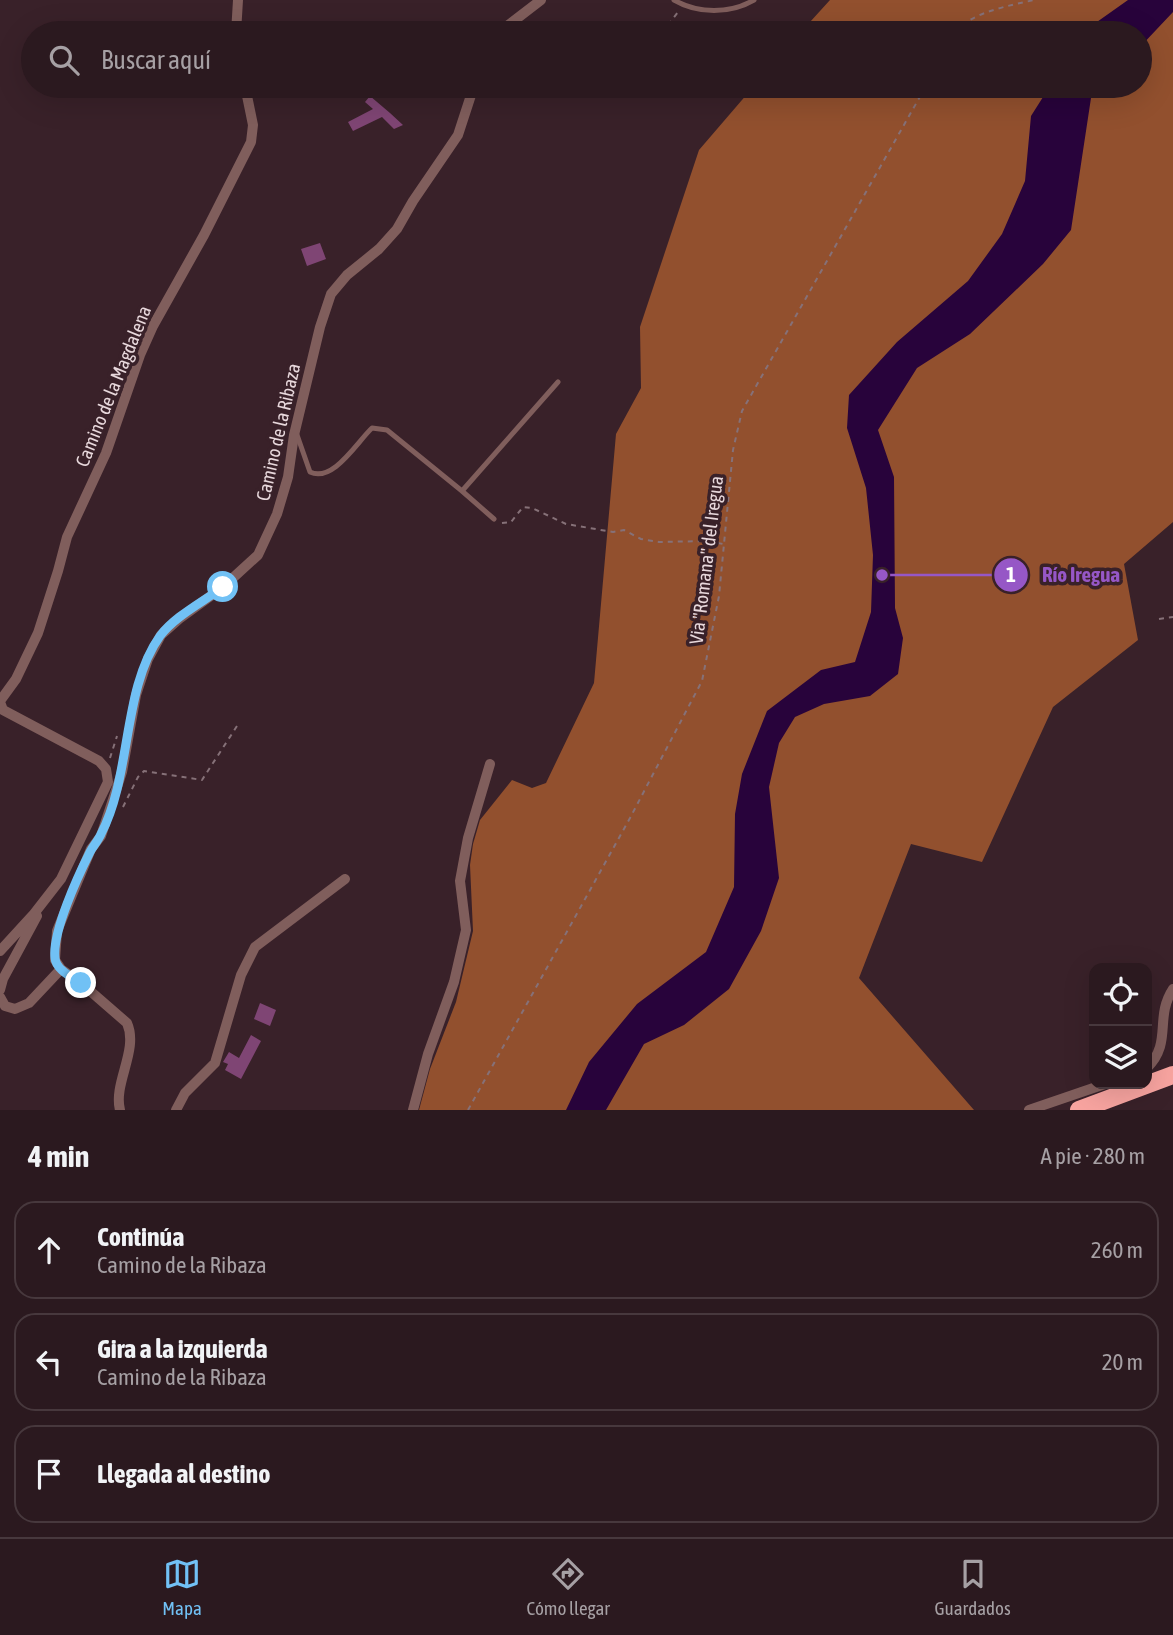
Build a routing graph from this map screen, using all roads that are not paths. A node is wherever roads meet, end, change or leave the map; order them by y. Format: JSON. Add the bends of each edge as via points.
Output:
{"nodes":[{"id":1,"x":238,"y":0,"type":"edge"},
{"id":2,"x":541,"y":0,"type":"edge"},
{"id":3,"x":674,"y":0,"type":"edge"},
{"id":4,"x":754,"y":0,"type":"edge"},
{"id":5,"x":237,"y":21,"type":"edge"},
{"id":6,"x":514,"y":21,"type":"edge"},
{"id":7,"x":247,"y":98,"type":"edge"},
{"id":8,"x":470,"y":98,"type":"edge"},
{"id":9,"x":558,"y":382,"type":"dead end"},
{"id":10,"x":295,"y":429,"type":"junction"},
{"id":11,"x":462,"y":491,"type":"junction"},
{"id":12,"x":494,"y":519,"type":"road end"},
{"id":13,"x":0,"y":701,"type":"edge"},
{"id":14,"x":490,"y":764,"type":"dead end"},
{"id":15,"x":345,"y":879,"type":"dead end"},
{"id":16,"x":47,"y":897,"type":"junction"},
{"id":17,"x":0,"y":951,"type":"edge"},
{"id":18,"x":61,"y":969,"type":"junction"},
{"id":19,"x":1173,"y":989,"type":"edge"},
{"id":20,"x":0,"y":990,"type":"edge"},
{"id":21,"x":0,"y":997,"type":"edge"},
{"id":22,"x":1152,"y":1064,"type":"edge"},
{"id":23,"x":1173,"y":1074,"type":"edge"},
{"id":24,"x":1173,"y":1087,"type":"edge"},
{"id":25,"x":1090,"y":1089,"type":"edge"},
{"id":26,"x":120,"y":1110,"type":"edge"},
{"id":27,"x":176,"y":1110,"type":"edge"},
{"id":28,"x":413,"y":1110,"type":"edge"},
{"id":29,"x":1029,"y":1110,"type":"edge"},
{"id":30,"x":1079,"y":1110,"type":"edge"},
{"id":31,"x":1107,"y":1110,"type":"edge"}],
"edges":[{"from":1,"to":5,"type":"street"},
{"from":2,"to":6,"type":"street"},
{"from":3,"to":4,"type":"lane","via":[[712,11],[740,8]]},
{"from":7,"to":13,"type":"street","name":"Camino de la Magdalena","via":[[251,142],[144,345],[106,453],[67,537],[38,633]]},
{"from":8,"to":10,"type":"street","name":"Camino de la Ribaza","via":[[458,135],[397,229],[331,294]]},
{"from":9,"to":11,"type":"lane"},
{"from":10,"to":11,"type":"lane","via":[[315,475],[341,464],[372,428],[387,430]]},
{"from":10,"to":18,"type":"street","name":"Camino de la Ribaza","via":[[288,477],[258,555],[161,635],[148,659],[107,819],[57,931],[55,960]]},
{"from":11,"to":12,"type":"lane"},
{"from":13,"to":16,"type":"street","name":"Camino de la Magdalena","via":[[3,710],[106,769],[104,793],[61,879]]},
{"from":14,"to":28,"type":"street","via":[[460,881],[466,930]]},
{"from":15,"to":27,"type":"street","via":[[255,947],[241,975],[215,1063]]},
{"from":16,"to":17,"type":"street","name":"Camino de la Magdalena"},
{"from":16,"to":20,"type":"street"},
{"from":18,"to":21,"type":"street","via":[[29,1003],[15,1009],[5,1006]]},
{"from":18,"to":26,"type":"street","via":[[130,1029]]},
{"from":19,"to":22,"type":"street","via":[[1166,1004],[1167,1043]]},
{"from":23,"to":30,"type":"highway"},
{"from":24,"to":31,"type":"highway"},
{"from":25,"to":29,"type":"street"}]}
